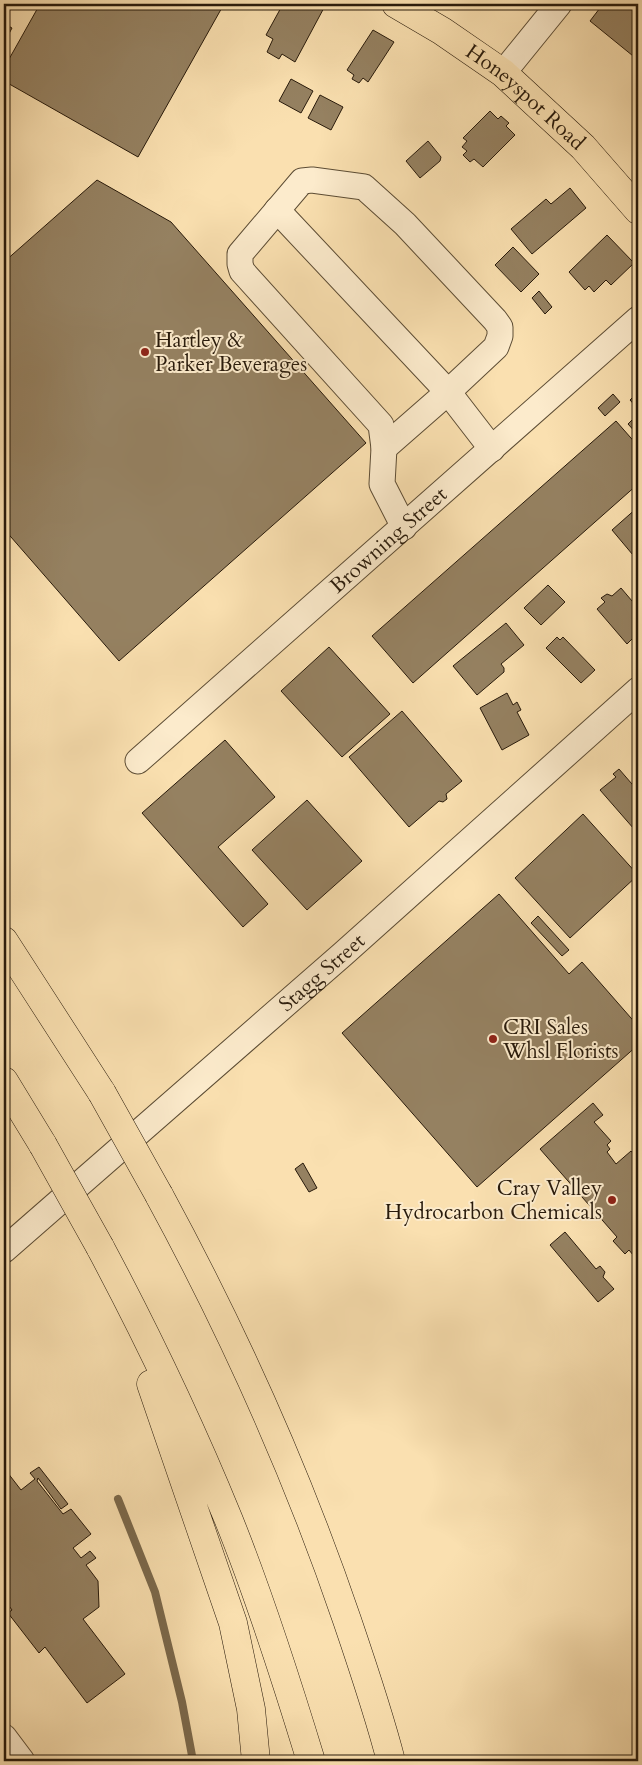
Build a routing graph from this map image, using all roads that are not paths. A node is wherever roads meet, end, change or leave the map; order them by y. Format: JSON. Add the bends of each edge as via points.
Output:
{"nodes":[{"id":1,"x":396,"y":4,"type":"edge"},
{"id":2,"x":559,"y":4,"type":"edge"},
{"id":3,"x":503,"y":73,"type":"junction"},
{"id":4,"x":277,"y":210,"type":"junction"},
{"id":5,"x":638,"y":210,"type":"edge"},
{"id":6,"x":638,"y":319,"type":"edge"},
{"id":7,"x":448,"y":392,"type":"junction"},
{"id":8,"x":384,"y":448,"type":"junction"},
{"id":9,"x":492,"y":449,"type":"junction"},
{"id":10,"x":404,"y":527,"type":"junction"},
{"id":11,"x":638,"y":690,"type":"edge"},
{"id":12,"x":138,"y":761,"type":"dead end"},
{"id":13,"x":4,"y":941,"type":"edge"},
{"id":14,"x":4,"y":1081,"type":"edge"},
{"id":15,"x":4,"y":1250,"type":"edge"},
{"id":16,"x":104,"y":1255,"type":"junction"},
{"id":17,"x":4,"y":1737,"type":"edge"},
{"id":18,"x":391,"y":1758,"type":"edge"},
{"id":19,"x":22,"y":1761,"type":"edge"},
{"id":20,"x":256,"y":1761,"type":"edge"},
{"id":21,"x":311,"y":1761,"type":"edge"}],
"edges":[{"from":1,"to":3,"type":"main road","name":"Honeyspot Road"},
{"from":2,"to":3,"type":"street"},
{"from":3,"to":5,"type":"main road","name":"Honeyspot Road","via":[[584,147]]},
{"from":4,"to":7,"type":"street"},
{"from":4,"to":7,"type":"street","via":[[302,182],[342,183],[364,187],[405,224],[500,327],[496,347]]},
{"from":4,"to":8,"type":"street","via":[[240,254],[242,271],[381,425]]},
{"from":6,"to":9,"type":"street","name":"Browning Street"},
{"from":7,"to":8,"type":"street"},
{"from":7,"to":9,"type":"street"},
{"from":8,"to":10,"type":"street","via":[[382,484]]},
{"from":9,"to":10,"type":"street","name":"Browning Street"},
{"from":10,"to":12,"type":"street","name":"Browning Street"},
{"from":11,"to":15,"type":"street","name":"Stagg Street","via":[[343,954]]},
{"from":13,"to":18,"type":"main road","bridge":true,"via":[[102,1093],[160,1194],[228,1329],[301,1495],[356,1644]]},
{"from":14,"to":16,"type":"main road","bridge":true},
{"from":16,"to":20,"type":"main road","via":[[188,1487],[233,1623],[251,1709]]},
{"from":16,"to":21,"type":"main road","via":[[151,1346],[228,1519],[265,1618]]},
{"from":17,"to":19,"type":"street"}]}
